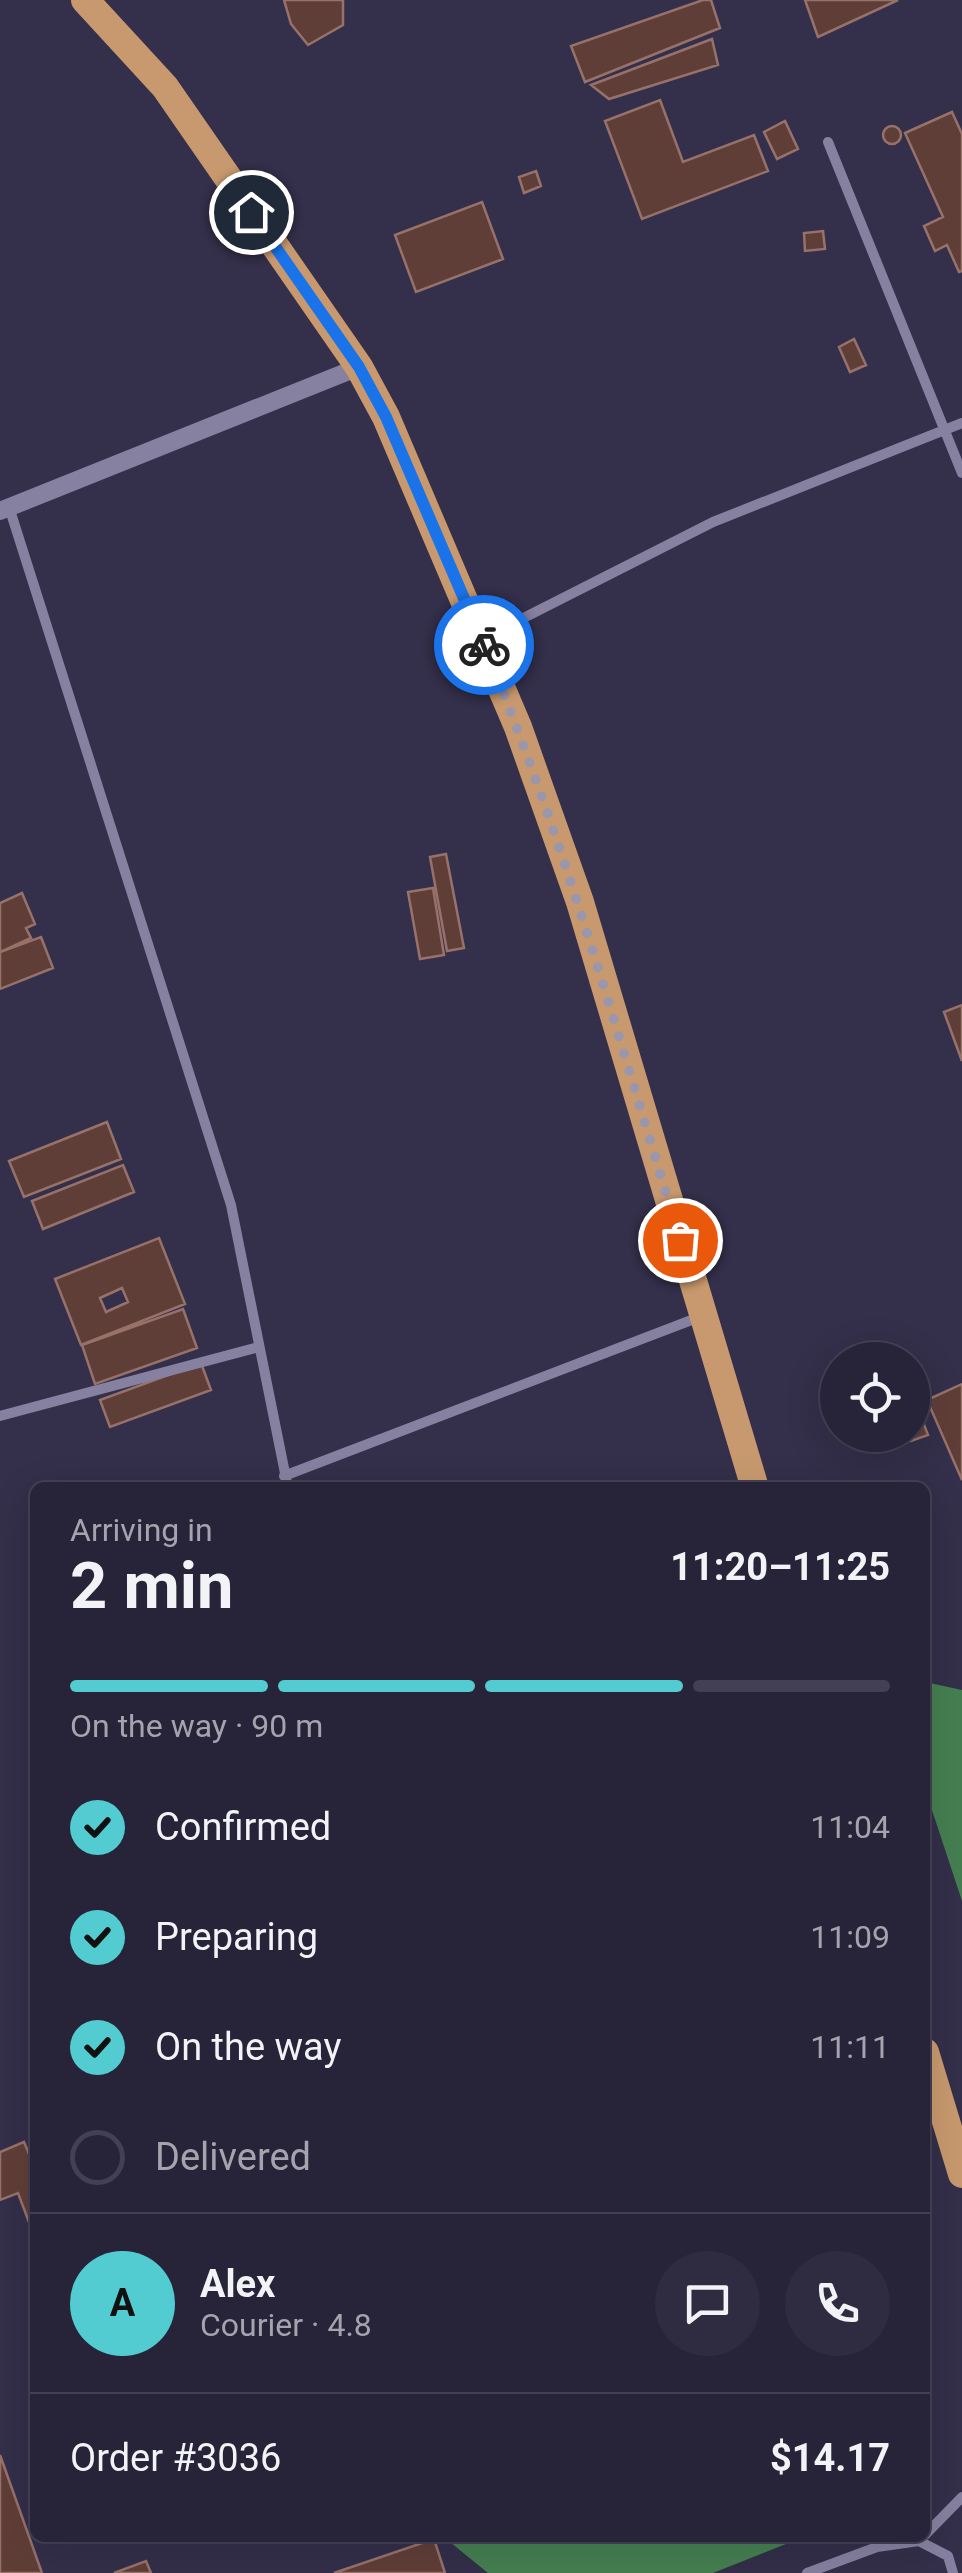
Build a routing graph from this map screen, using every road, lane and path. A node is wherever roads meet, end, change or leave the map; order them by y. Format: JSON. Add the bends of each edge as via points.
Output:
{"nodes":[{"id":1,"x":85,"y":0,"type":"edge"},
{"id":2,"x":828,"y":142,"type":"dead end"},
{"id":3,"x":359,"y":367,"type":"junction"},
{"id":4,"x":962,"y":424,"type":"edge"},
{"id":5,"x":946,"y":430,"type":"junction"},
{"id":6,"x":962,"y":473,"type":"edge"},
{"id":7,"x":5,"y":509,"type":"edge"},
{"id":8,"x":482,"y":639,"type":"junction"},
{"id":9,"x":703,"y":1316,"type":"junction"},
{"id":10,"x":259,"y":1347,"type":"junction"},
{"id":11,"x":0,"y":1416,"type":"edge"},
{"id":12,"x":286,"y":1482,"type":"edge"},
{"id":13,"x":753,"y":1482,"type":"edge"},
{"id":14,"x":930,"y":2068,"type":"edge"},
{"id":15,"x":962,"y":2174,"type":"edge"},
{"id":16,"x":962,"y":2497,"type":"edge"},
{"id":17,"x":930,"y":2530,"type":"edge"},
{"id":18,"x":902,"y":2542,"type":"edge"},
{"id":19,"x":928,"y":2542,"type":"edge"},
{"id":20,"x":807,"y":2573,"type":"edge"},
{"id":21,"x":953,"y":2573,"type":"edge"}],
"edges":[{"from":1,"to":3,"type":"highway","via":[[166,87]]},
{"from":2,"to":5,"type":"street"},
{"from":3,"to":7,"type":"street"},
{"from":3,"to":8,"type":"highway"},
{"from":4,"to":5,"type":"street"},
{"from":5,"to":6,"type":"street"},
{"from":5,"to":8,"type":"street","via":[[712,522]]},
{"from":7,"to":10,"type":"street","via":[[232,1204]]},
{"from":8,"to":9,"type":"highway","via":[[580,902]]},
{"from":9,"to":12,"type":"street"},
{"from":9,"to":13,"type":"highway"},
{"from":10,"to":11,"type":"street"},
{"from":10,"to":12,"type":"street"},
{"from":14,"to":15,"type":"highway"},
{"from":16,"to":17,"type":"street"},
{"from":18,"to":20,"type":"street"},
{"from":19,"to":21,"type":"street","via":[[948,2556]]}]}
